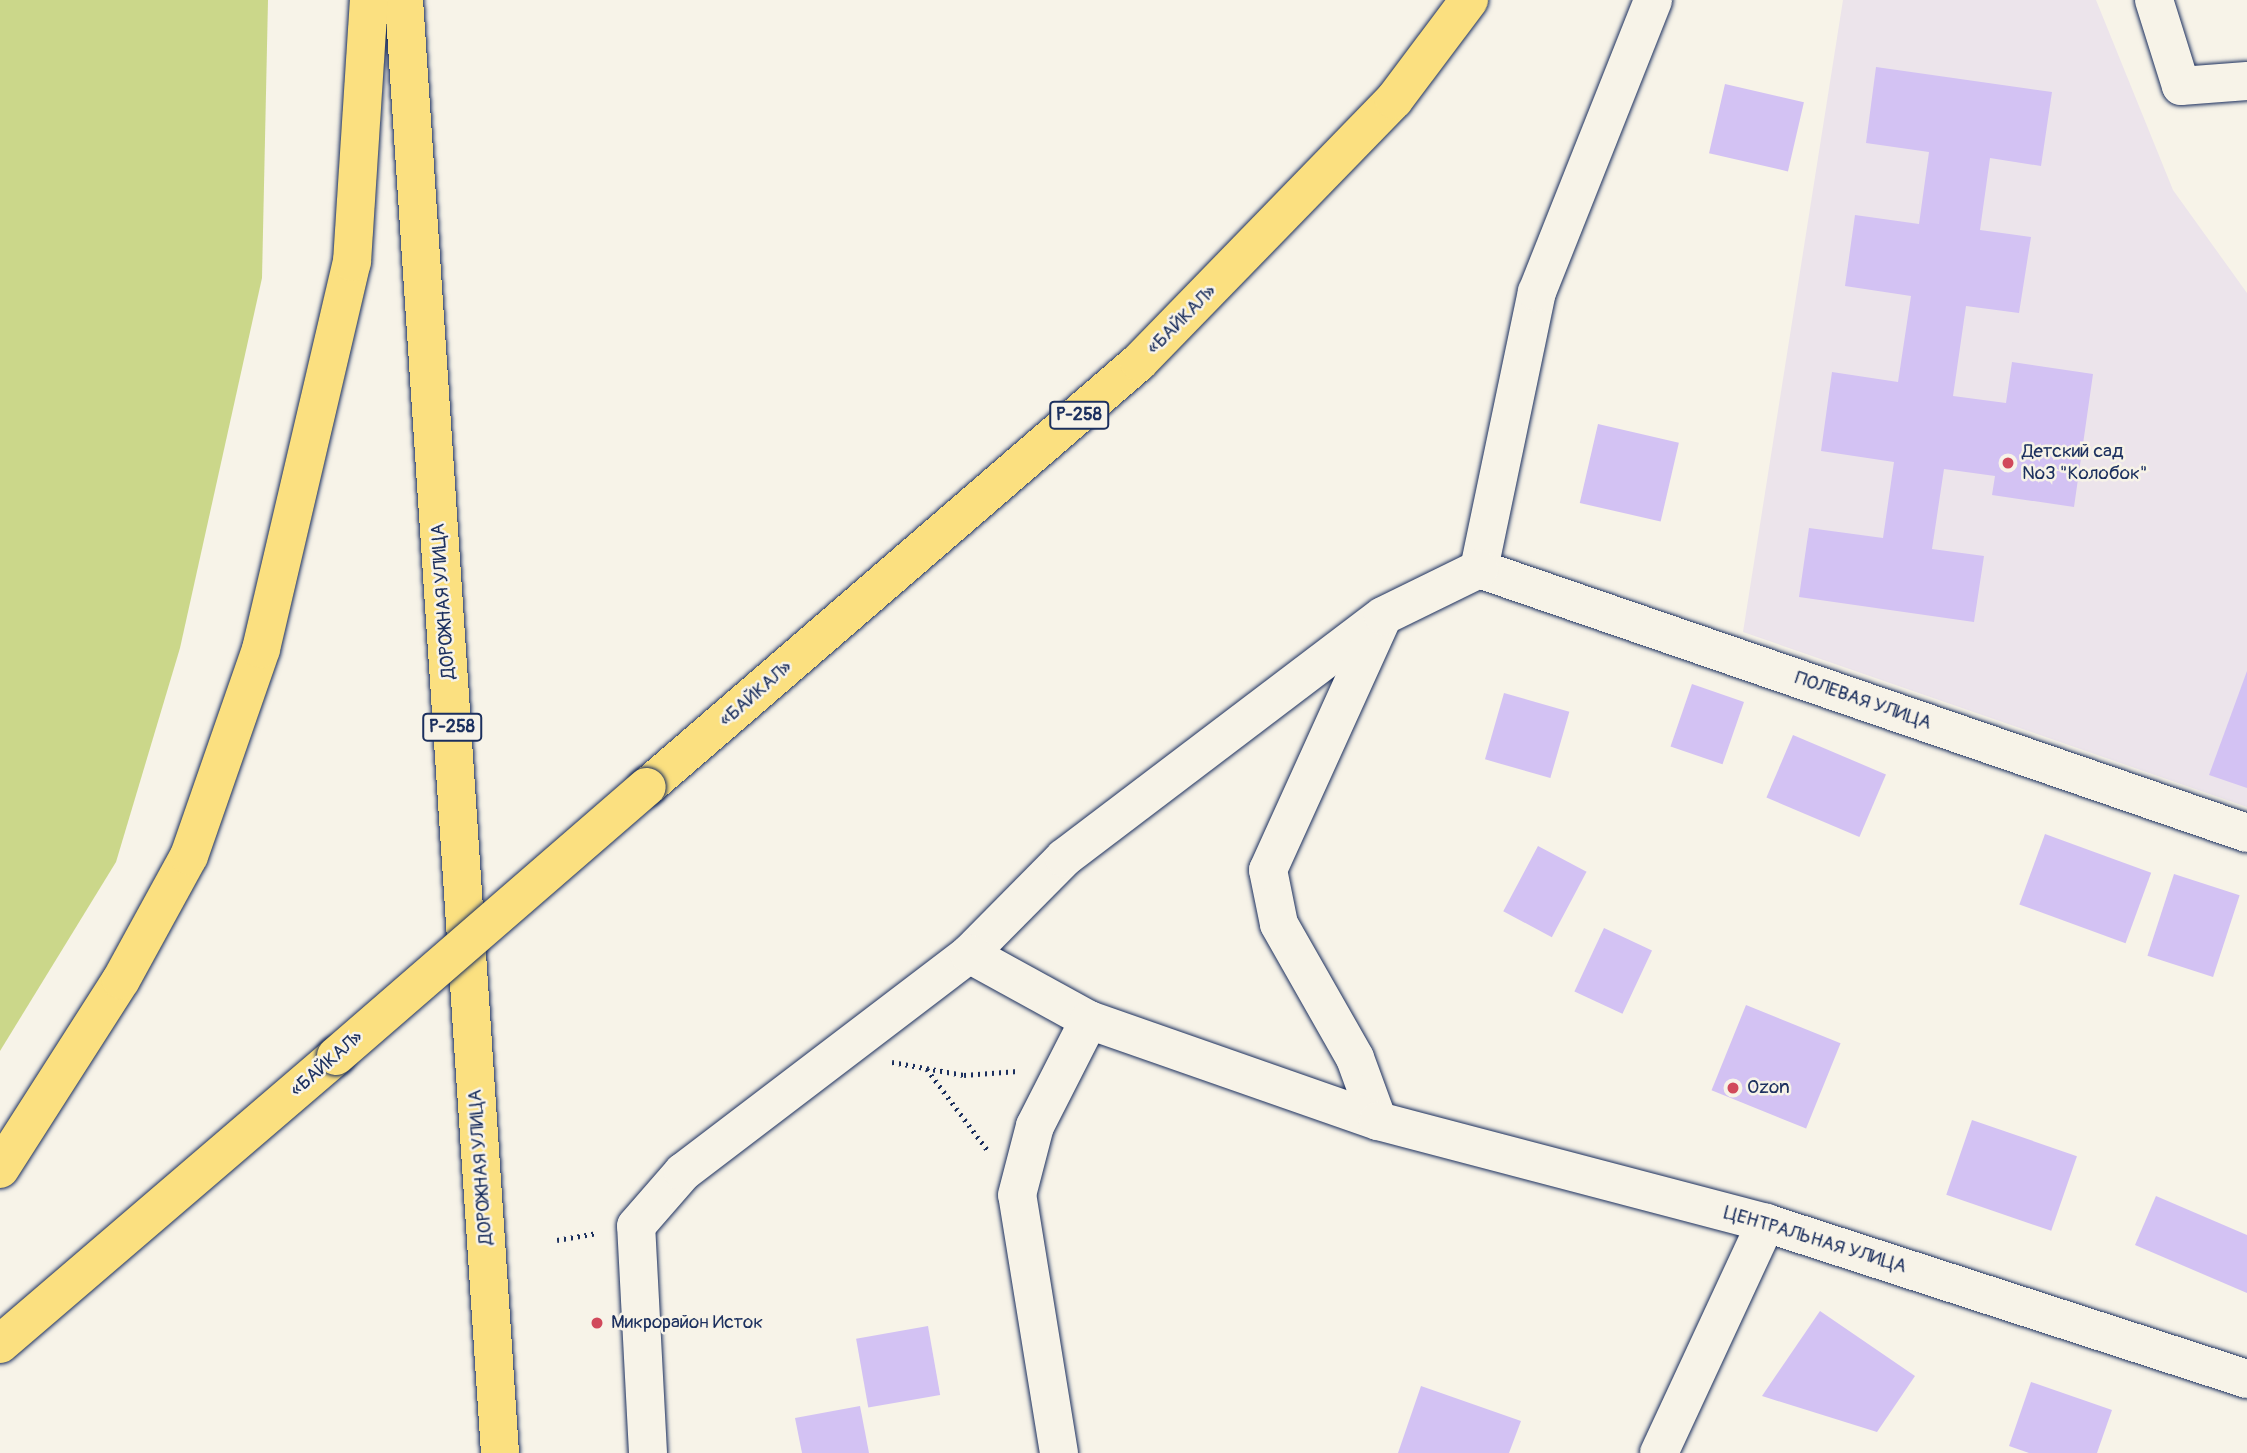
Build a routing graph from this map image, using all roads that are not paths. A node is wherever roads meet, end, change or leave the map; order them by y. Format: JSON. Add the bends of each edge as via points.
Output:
{"nodes":[{"id":1,"x":369,"y":0,"type":"edge"},
{"id":2,"x":404,"y":0,"type":"edge"},
{"id":3,"x":1469,"y":0,"type":"edge"},
{"id":4,"x":1653,"y":0,"type":"edge"},
{"id":5,"x":2154,"y":0,"type":"edge"},
{"id":6,"x":2247,"y":81,"type":"edge"},
{"id":7,"x":1479,"y":569,"type":"junction"},
{"id":8,"x":1384,"y":616,"type":"junction"},
{"id":9,"x":2247,"y":833,"type":"edge"},
{"id":10,"x":968,"y":954,"type":"junction"},
{"id":11,"x":1081,"y":1036,"type":"junction"},
{"id":12,"x":1378,"y":1121,"type":"junction"},
{"id":13,"x":0,"y":1169,"type":"edge"},
{"id":14,"x":1766,"y":1223,"type":"junction"},
{"id":15,"x":0,"y":1344,"type":"edge"},
{"id":16,"x":2247,"y":1380,"type":"edge"},
{"id":17,"x":500,"y":1453,"type":"edge"},
{"id":18,"x":648,"y":1453,"type":"edge"},
{"id":19,"x":1059,"y":1453,"type":"edge"},
{"id":20,"x":1659,"y":1453,"type":"edge"}],
"edges":[{"from":1,"to":13,"type":"highway","via":[[352,262],[253,674],[189,856],[121,980]]},
{"from":2,"to":17,"type":"highway","name":"ДОРОЖНАЯ УЛИЦА","number":"Р-258"},
{"from":3,"to":15,"type":"highway","name":"«БАЙКАЛ»","number":"Р-258","bridge":true,"via":[[1394,100],[1139,362]]},
{"from":4,"to":7,"type":"street","via":[[1537,292]]},
{"from":5,"to":6,"type":"street","via":[[2181,86]]},
{"from":7,"to":8,"type":"street"},
{"from":7,"to":9,"type":"street","name":"ПОЛЕВАЯ УЛИЦА"},
{"from":8,"to":10,"type":"street","via":[[1064,858]]},
{"from":8,"to":12,"type":"street","via":[[1268,870],[1279,924],[1355,1058]]},
{"from":10,"to":11,"type":"street","name":"ЦЕНТРАЛЬНАЯ УЛИЦА"},
{"from":10,"to":18,"type":"street","via":[[683,1172],[636,1226]]},
{"from":11,"to":12,"type":"street","name":"ЦЕНТРАЛЬНАЯ УЛИЦА"},
{"from":11,"to":19,"type":"street","via":[[1035,1126],[1017,1195]]},
{"from":12,"to":14,"type":"street","name":"ЦЕНТРАЛЬНАЯ УЛИЦА"},
{"from":14,"to":16,"type":"street","name":"ЦЕНТРАЛЬНАЯ УЛИЦА"},
{"from":14,"to":20,"type":"street"}]}
